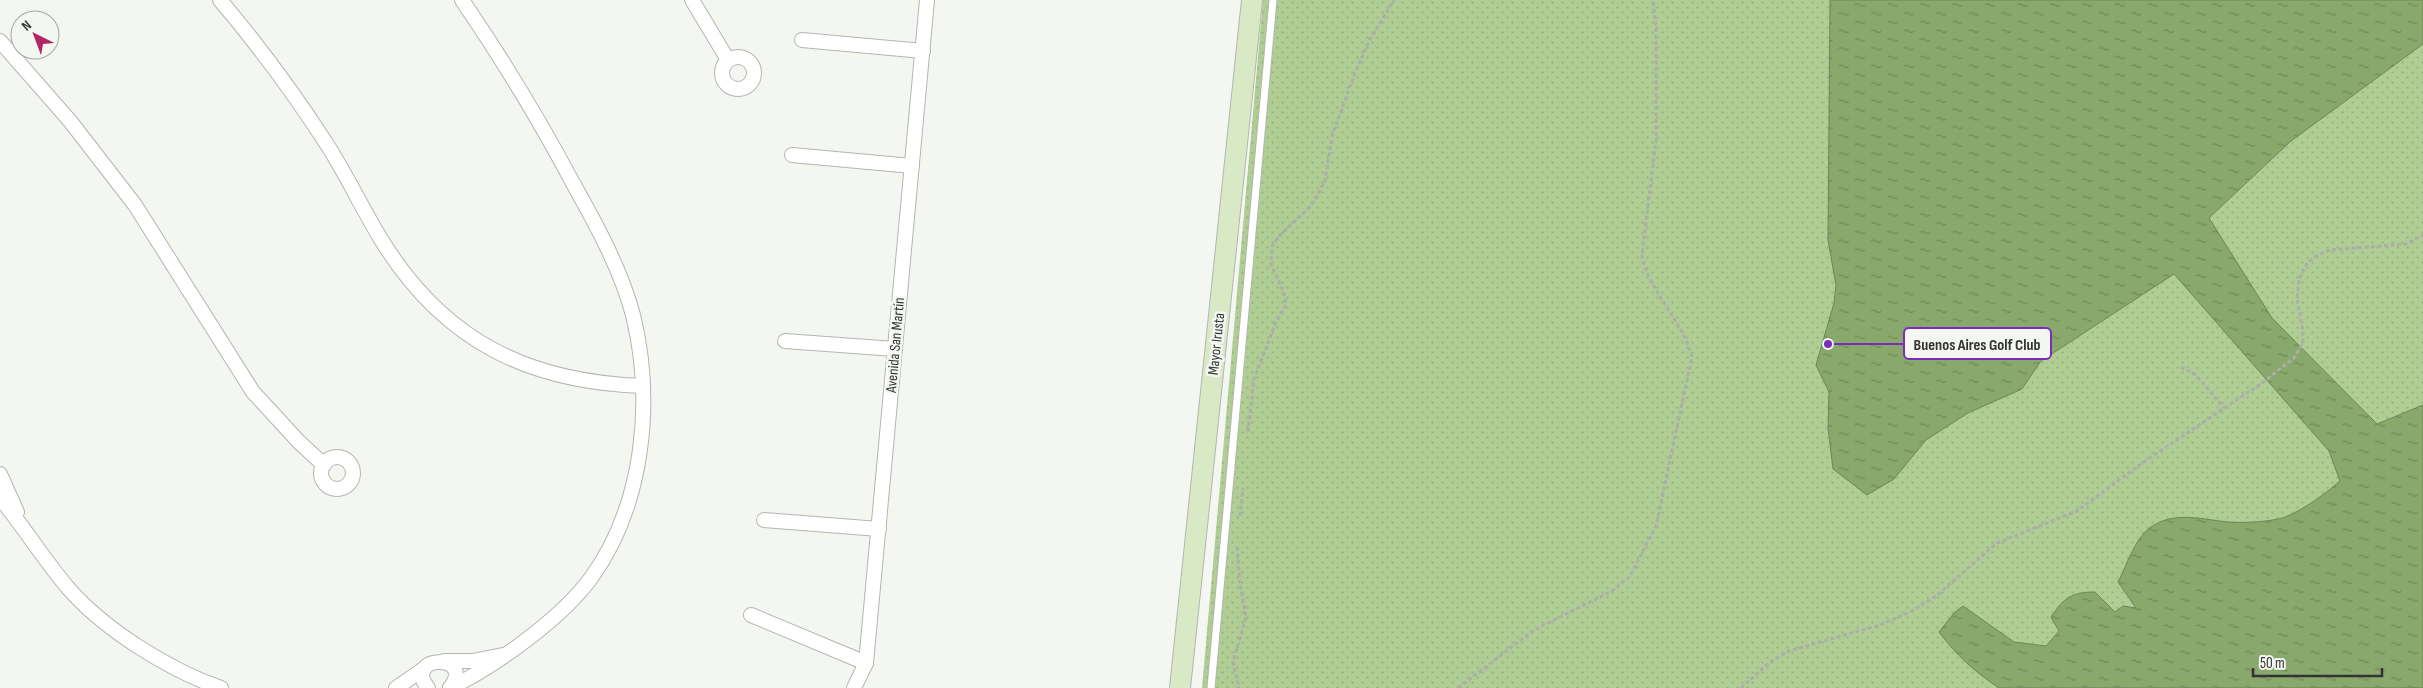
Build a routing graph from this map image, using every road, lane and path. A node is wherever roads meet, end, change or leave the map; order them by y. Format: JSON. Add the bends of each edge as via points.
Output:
{"nodes":[{"id":1,"x":220,"y":0,"type":"edge"},
{"id":2,"x":462,"y":0,"type":"edge"},
{"id":3,"x":692,"y":0,"type":"edge"},
{"id":4,"x":927,"y":0,"type":"edge"},
{"id":5,"x":1252,"y":0,"type":"edge"},
{"id":6,"x":1273,"y":0,"type":"edge"},
{"id":7,"x":1394,"y":0,"type":"edge"},
{"id":8,"x":1653,"y":0,"type":"edge"},
{"id":9,"x":802,"y":40,"type":"dead end"},
{"id":10,"x":0,"y":41,"type":"edge"},
{"id":11,"x":923,"y":51,"type":"junction"},
{"id":12,"x":728,"y":60,"type":"dead end"},
{"id":13,"x":792,"y":156,"type":"dead end"},
{"id":14,"x":912,"y":166,"type":"junction"},
{"id":15,"x":2423,"y":235,"type":"edge"},
{"id":16,"x":784,"y":341,"type":"dead end"},
{"id":17,"x":895,"y":349,"type":"junction"},
{"id":18,"x":2181,"y":367,"type":"dead end"},
{"id":19,"x":643,"y":386,"type":"junction"},
{"id":20,"x":2224,"y":408,"type":"junction"},
{"id":21,"x":1248,"y":434,"type":"dead end"},
{"id":22,"x":324,"y":465,"type":"dead end"},
{"id":23,"x":0,"y":474,"type":"edge"},
{"id":24,"x":1243,"y":479,"type":"dead end"},
{"id":25,"x":0,"y":498,"type":"edge"},
{"id":26,"x":764,"y":520,"type":"dead end"},
{"id":27,"x":1238,"y":524,"type":"dead end"},
{"id":28,"x":24,"y":527,"type":"junction"},
{"id":29,"x":879,"y":529,"type":"junction"},
{"id":30,"x":1236,"y":539,"type":"dead end"},
{"id":31,"x":751,"y":615,"type":"dead end"},
{"id":32,"x":506,"y":654,"type":"junction"},
{"id":33,"x":444,"y":661,"type":"junction"},
{"id":34,"x":866,"y":663,"type":"junction"},
{"id":35,"x":425,"y":668,"type":"junction"},
{"id":36,"x":221,"y":688,"type":"edge"},
{"id":37,"x":396,"y":688,"type":"edge"},
{"id":38,"x":428,"y":688,"type":"edge"},
{"id":39,"x":450,"y":688,"type":"edge"},
{"id":40,"x":854,"y":688,"type":"edge"},
{"id":41,"x":1180,"y":688,"type":"edge"},
{"id":42,"x":1211,"y":688,"type":"edge"},
{"id":43,"x":1239,"y":688,"type":"edge"},
{"id":44,"x":1458,"y":688,"type":"edge"},
{"id":45,"x":1741,"y":688,"type":"edge"}],
"edges":[{"from":1,"to":19,"type":"street","via":[[295,97],[328,146],[382,241],[420,291],[442,312],[466,333],[526,366],[570,379]]},
{"from":2,"to":19,"type":"street","via":[[541,123],[613,262],[632,314]]},
{"from":3,"to":12,"type":"street"},
{"from":4,"to":11,"type":"street","name":"Avenida San Martín"},
{"from":5,"to":41,"type":"main road","name":"Mayor Irusta"},
{"from":6,"to":42,"type":"lane"},
{"from":7,"to":21,"type":"path","via":[[1369,41],[1355,73],[1332,136],[1325,181],[1311,206],[1272,246],[1271,264],[1286,304],[1254,379]]},
{"from":8,"to":44,"type":"path","via":[[1656,140],[1642,256],[1646,273],[1687,339],[1692,357],[1656,526],[1630,576],[1612,591],[1534,630]]},
{"from":9,"to":11,"type":"street"},
{"from":10,"to":22,"type":"street","via":[[70,121],[135,206],[253,392]]},
{"from":11,"to":14,"type":"street","name":"Avenida San Martín"},
{"from":13,"to":14,"type":"street"},
{"from":14,"to":17,"type":"street","name":"Avenida San Martín"},
{"from":15,"to":20,"type":"path","via":[[2406,244],[2330,250],[2310,261],[2299,279],[2297,299],[2303,342],[2294,358]]},
{"from":16,"to":17,"type":"street"},
{"from":17,"to":29,"type":"street","name":"Avenida San Martín"},
{"from":18,"to":20,"type":"path","via":[[2196,375]]},
{"from":19,"to":32,"type":"street","via":[[640,452],[632,492],[607,551],[591,579],[565,606]]},
{"from":20,"to":45,"type":"path","via":[[2077,511],[1997,543],[1936,596],[1912,611],[1880,625],[1789,651]]},
{"from":23,"to":28,"type":"street"},
{"from":24,"to":27,"type":"path"},
{"from":25,"to":28,"type":"street"},
{"from":26,"to":29,"type":"street"},
{"from":28,"to":36,"type":"street","via":[[70,590],[94,613],[149,652]]},
{"from":29,"to":34,"type":"street","name":"Avenida San Martín"},
{"from":30,"to":43,"type":"path","via":[[1246,616],[1234,662]]},
{"from":31,"to":34,"type":"street"},
{"from":32,"to":33,"type":"street","via":[[472,661]]},
{"from":32,"to":39,"type":"street","via":[[482,673]]},
{"from":33,"to":35,"type":"street","via":[[433,662]]},
{"from":33,"to":39,"type":"street","via":[[454,673]]},
{"from":34,"to":40,"type":"street","name":"Avenida San Martín"},
{"from":35,"to":37,"type":"street"},
{"from":35,"to":38,"type":"street","via":[[423,678]]}]}
